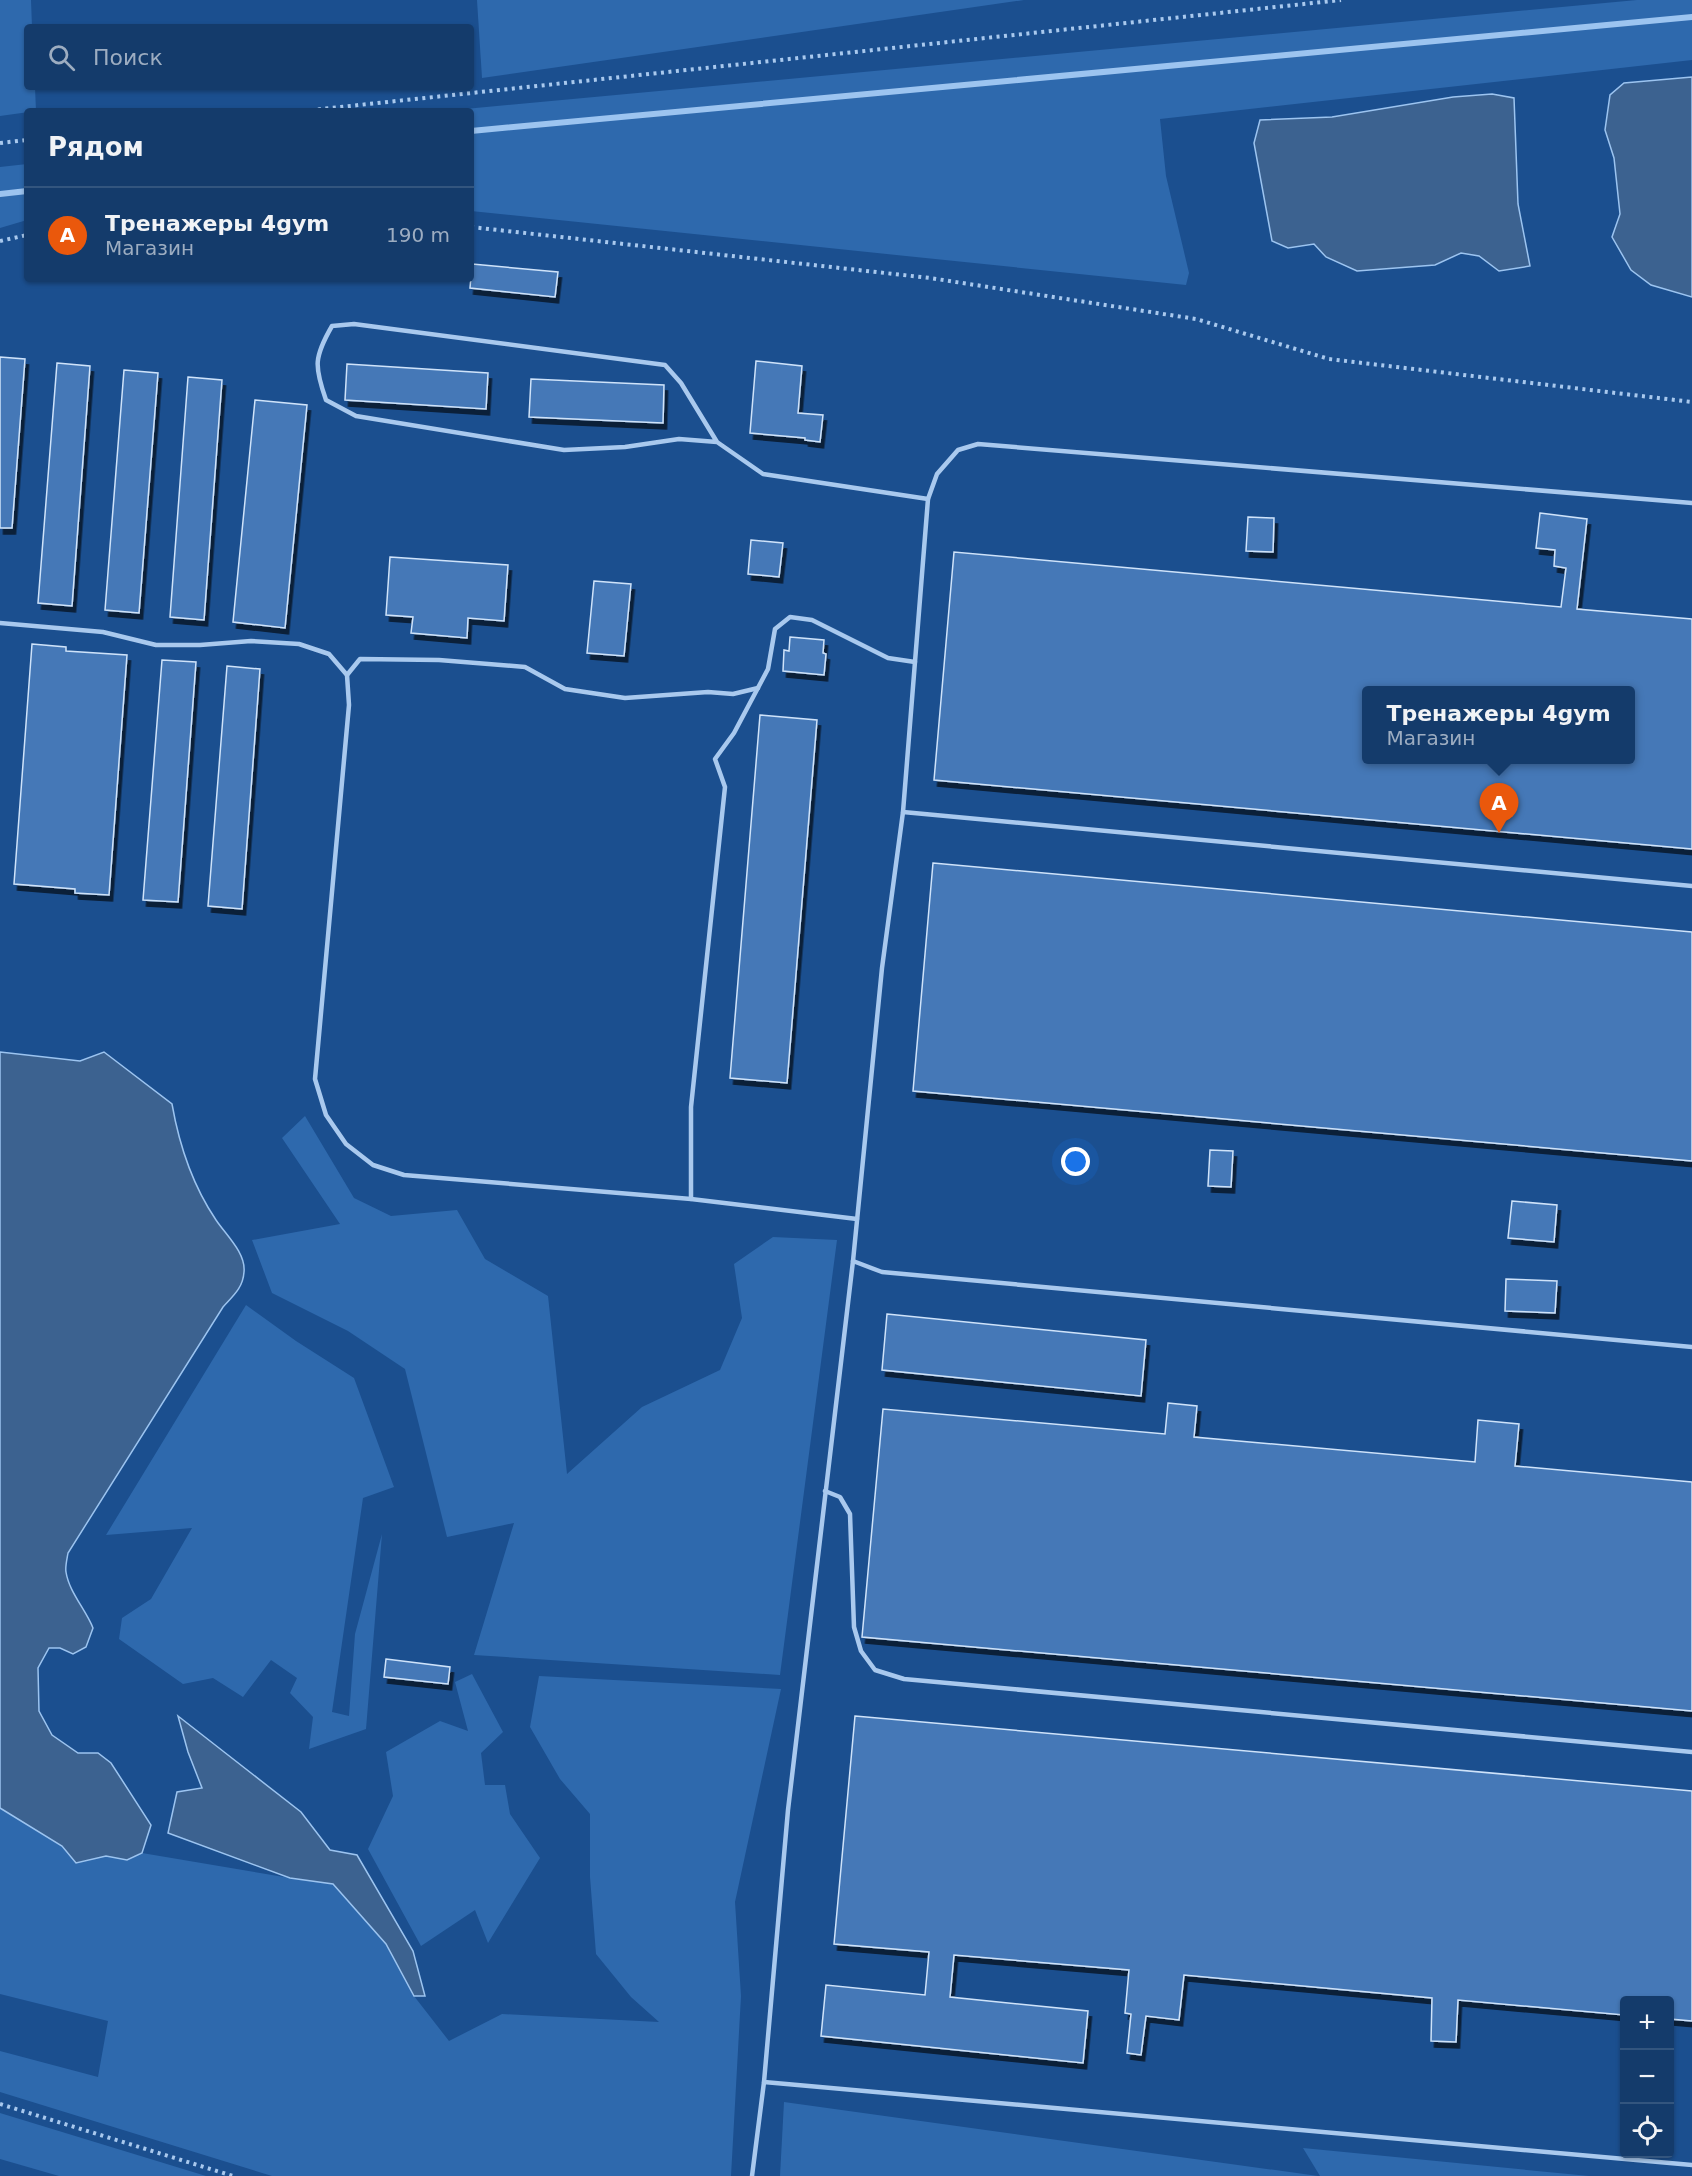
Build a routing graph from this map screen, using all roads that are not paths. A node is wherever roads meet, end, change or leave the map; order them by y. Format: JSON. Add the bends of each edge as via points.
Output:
{"nodes":[{"id":1,"x":717,"y":442,"type":"junction"},
{"id":2,"x":928,"y":499,"type":"junction"},
{"id":3,"x":1692,"y":503,"type":"edge"},
{"id":4,"x":0,"y":623,"type":"edge"},
{"id":5,"x":915,"y":662,"type":"junction"},
{"id":6,"x":347,"y":675,"type":"junction"},
{"id":7,"x":758,"y":688,"type":"junction"},
{"id":8,"x":903,"y":812,"type":"junction"},
{"id":9,"x":1692,"y":886,"type":"edge"},
{"id":10,"x":691,"y":1199,"type":"junction"},
{"id":11,"x":857,"y":1219,"type":"junction"},
{"id":12,"x":853,"y":1261,"type":"junction"},
{"id":13,"x":1692,"y":1347,"type":"edge"},
{"id":14,"x":825,"y":1491,"type":"junction"},
{"id":15,"x":1692,"y":1752,"type":"edge"},
{"id":16,"x":764,"y":2082,"type":"junction"},
{"id":17,"x":1692,"y":2164,"type":"edge"},
{"id":18,"x":752,"y":2176,"type":"edge"}],
"edges":[{"from":1,"to":1,"type":"lane","via":[[680,440],[564,450],[356,416],[327,400],[318,377],[319,349],[332,326],[354,324],[665,365],[681,383]]},
{"from":1,"to":2,"type":"lane","via":[[763,474]]},
{"from":2,"to":3,"type":"lane","via":[[937,474],[958,450],[978,444]]},
{"from":2,"to":5,"type":"lane"},
{"from":4,"to":6,"type":"lane","via":[[103,632],[156,645],[251,641],[299,644],[329,654]]},
{"from":5,"to":7,"type":"lane","via":[[888,658],[812,620],[790,617],[775,629],[768,669]]},
{"from":5,"to":8,"type":"lane"},
{"from":6,"to":7,"type":"lane","via":[[360,659],[439,660],[525,667],[566,689],[625,698],[733,694]]},
{"from":6,"to":10,"type":"lane","via":[[349,705],[315,1079],[326,1115],[346,1144],[373,1165],[404,1175]]},
{"from":7,"to":10,"type":"lane","via":[[715,759],[725,787],[691,1107]]},
{"from":8,"to":9,"type":"lane"},
{"from":8,"to":11,"type":"lane","via":[[882,968]]},
{"from":10,"to":11,"type":"lane"},
{"from":11,"to":12,"type":"lane"},
{"from":12,"to":13,"type":"lane","via":[[882,1272]]},
{"from":12,"to":14,"type":"lane"},
{"from":14,"to":15,"type":"lane","via":[[840,1497],[850,1514],[854,1627],[861,1651],[874,1670],[904,1679]]},
{"from":14,"to":16,"type":"lane","via":[[788,1810]]},
{"from":16,"to":17,"type":"lane"},
{"from":16,"to":18,"type":"lane"}]}
